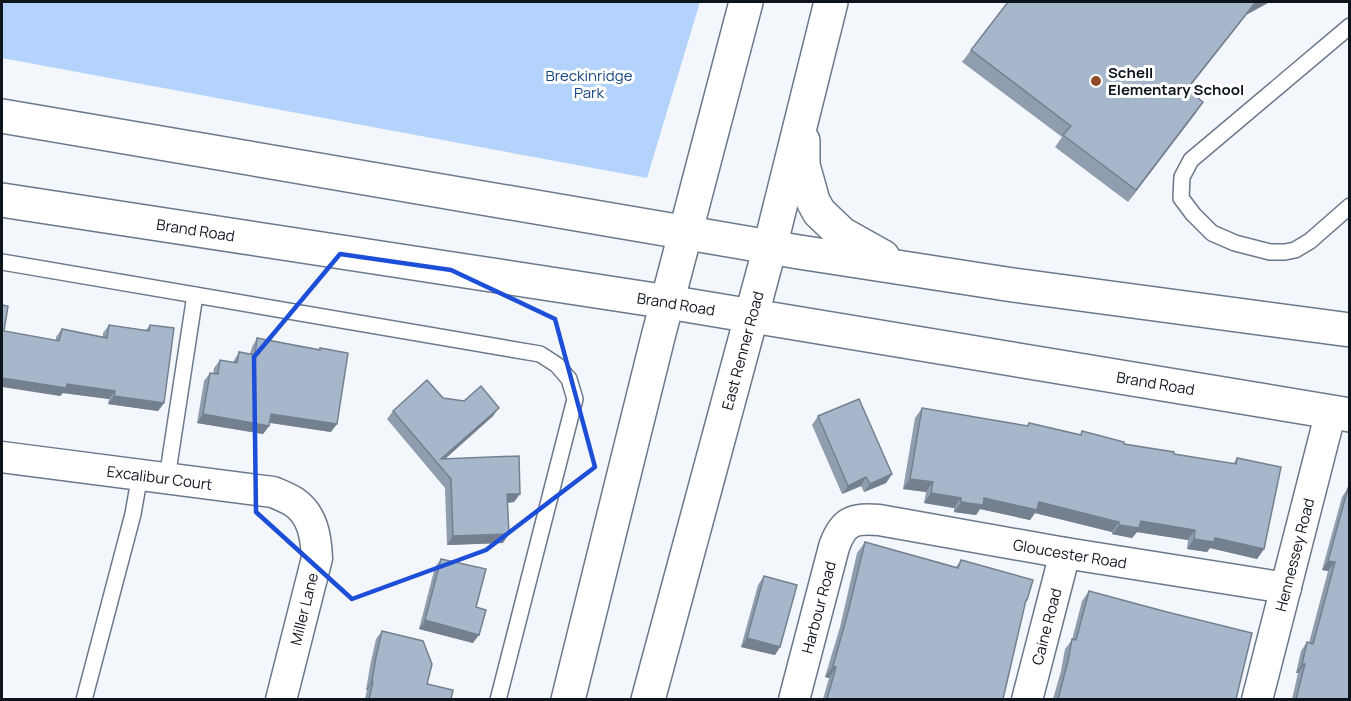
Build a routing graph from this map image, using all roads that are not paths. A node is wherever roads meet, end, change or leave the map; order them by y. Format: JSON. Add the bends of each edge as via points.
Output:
{"nodes":[{"id":1,"x":746,"y":2,"type":"edge"},
{"id":2,"x":831,"y":2,"type":"edge"},
{"id":3,"x":1350,"y":26,"type":"edge"},
{"id":4,"x":803,"y":113,"type":"junction"},
{"id":5,"x":2,"y":117,"type":"edge"},
{"id":6,"x":2,"y":200,"type":"edge"},
{"id":7,"x":1350,"y":206,"type":"edge"},
{"id":8,"x":686,"y":234,"type":"junction"},
{"id":9,"x":770,"y":247,"type":"junction"},
{"id":10,"x":2,"y":262,"type":"edge"},
{"id":11,"x":900,"y":267,"type":"junction"},
{"id":12,"x":195,"y":295,"type":"junction"},
{"id":13,"x":668,"y":302,"type":"junction"},
{"id":14,"x":751,"y":316,"type":"junction"},
{"id":15,"x":1350,"y":330,"type":"edge"},
{"id":16,"x":1340,"y":413,"type":"edge"},
{"id":17,"x":2,"y":457,"type":"edge"},
{"id":18,"x":154,"y":476,"type":"junction"},
{"id":19,"x":310,"y":518,"type":"joint"},
{"id":20,"x":854,"y":521,"type":"joint"},
{"id":21,"x":1065,"y":553,"type":"junction"},
{"id":22,"x":1286,"y":588,"type":"junction"},
{"id":23,"x":84,"y":699,"type":"edge"},
{"id":24,"x":281,"y":699,"type":"edge"},
{"id":25,"x":498,"y":699,"type":"edge"},
{"id":26,"x":568,"y":699,"type":"edge"},
{"id":27,"x":648,"y":699,"type":"edge"},
{"id":28,"x":794,"y":699,"type":"edge"},
{"id":29,"x":1027,"y":699,"type":"edge"},
{"id":30,"x":1257,"y":699,"type":"edge"}],
"edges":[{"from":1,"to":8,"type":"main road"},
{"from":2,"to":4,"type":"main road","name":"East Renner Road"},
{"from":3,"to":7,"type":"lane","via":[[1191,160],[1182,177],[1181,198],[1212,233],[1270,252],[1295,250]]},
{"from":4,"to":9,"type":"main road","name":"East Renner Road"},
{"from":4,"to":11,"type":"main road","via":[[803,165],[819,212],[842,234]]},
{"from":5,"to":8,"type":"main road"},
{"from":6,"to":13,"type":"main road","name":"Brand Road"},
{"from":8,"to":9,"type":"main road"},
{"from":8,"to":13,"type":"main road"},
{"from":9,"to":11,"type":"main road"},
{"from":9,"to":14,"type":"main road","name":"East Renner Road"},
{"from":10,"to":12,"type":"lane"},
{"from":11,"to":15,"type":"main road"},
{"from":12,"to":18,"type":"lane"},
{"from":12,"to":25,"type":"lane","via":[[540,354],[569,379],[575,399]]},
{"from":13,"to":14,"type":"main road","name":"Brand Road"},
{"from":13,"to":26,"type":"main road"},
{"from":14,"to":16,"type":"main road","name":"Brand Road"},
{"from":14,"to":27,"type":"main road","name":"East Renner Road"},
{"from":16,"to":22,"type":"street","name":"Hennessey Road"},
{"from":17,"to":18,"type":"street","name":"Excalibur Court"},
{"from":18,"to":19,"type":"street","name":"Excalibur Court","via":[[273,492],[296,503]]},
{"from":18,"to":23,"type":"lane","via":[[133,514]]},
{"from":19,"to":24,"type":"street","name":"Miller Lane","via":[[317,558]]},
{"from":20,"to":21,"type":"street","name":"Gloucester Road","via":[[879,520]]},
{"from":20,"to":28,"type":"street","name":"Harbour Road","via":[[838,534]]},
{"from":21,"to":22,"type":"street","name":"Gloucester Road"},
{"from":21,"to":29,"type":"street","name":"Caine Road"},
{"from":22,"to":30,"type":"street","name":"Hennessey Road"}]}
